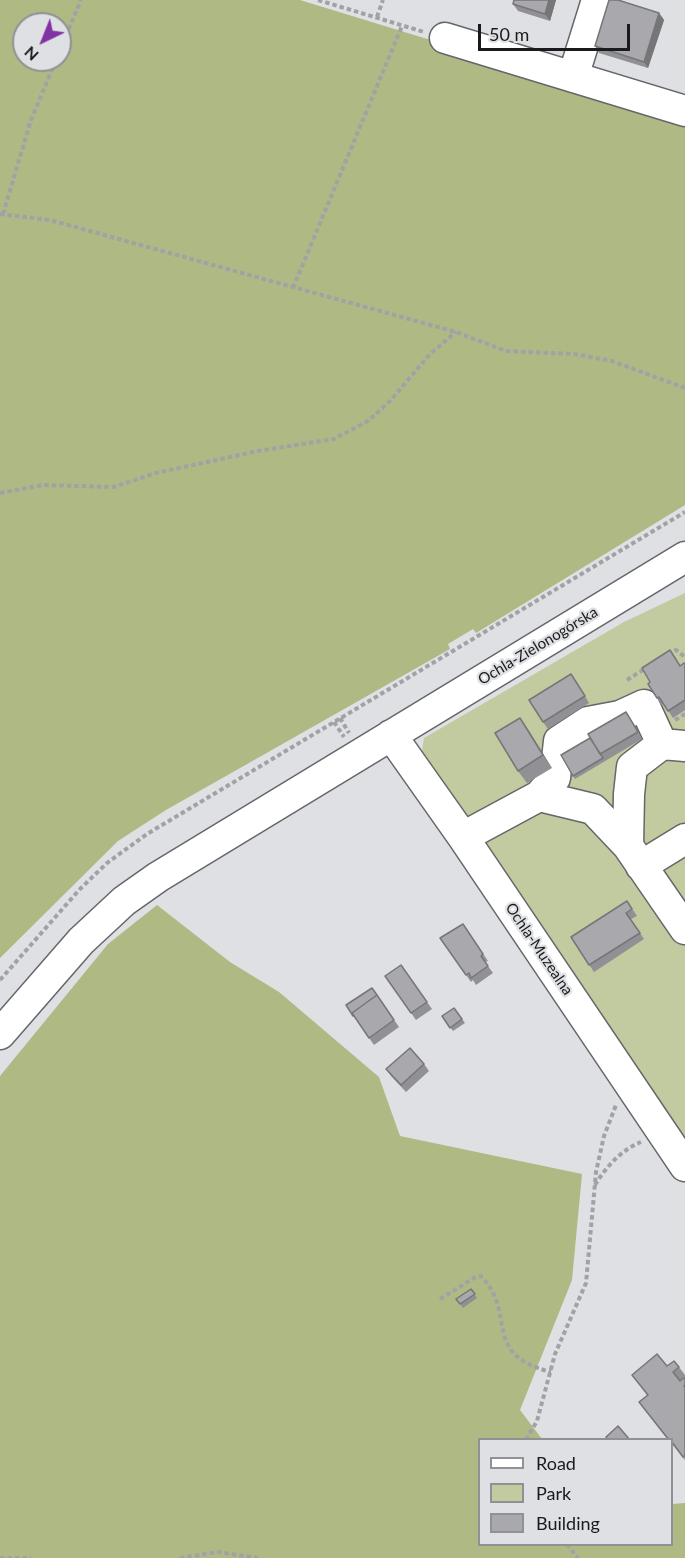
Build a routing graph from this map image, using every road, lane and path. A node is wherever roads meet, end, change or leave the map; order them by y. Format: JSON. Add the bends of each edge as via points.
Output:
{"nodes":[{"id":1,"x":81,"y":0,"type":"edge"},
{"id":2,"x":318,"y":0,"type":"edge"},
{"id":3,"x":383,"y":0,"type":"edge"},
{"id":4,"x":597,"y":0,"type":"edge"},
{"id":5,"x":377,"y":17,"type":"junction"},
{"id":6,"x":72,"y":21,"type":"edge"},
{"id":7,"x":402,"y":26,"type":"junction"},
{"id":8,"x":445,"y":38,"type":"joint"},
{"id":9,"x":51,"y":72,"type":"edge"},
{"id":10,"x":573,"y":77,"type":"junction"},
{"id":11,"x":685,"y":111,"type":"edge"},
{"id":12,"x":1,"y":214,"type":"edge"},
{"id":13,"x":293,"y":288,"type":"junction"},
{"id":14,"x":456,"y":332,"type":"junction"},
{"id":15,"x":685,"y":388,"type":"edge"},
{"id":16,"x":0,"y":493,"type":"edge"},
{"id":17,"x":685,"y":512,"type":"edge"},
{"id":18,"x":685,"y":557,"type":"edge"},
{"id":19,"x":667,"y":656,"type":"edge"},
{"id":20,"x":685,"y":657,"type":"edge"},
{"id":21,"x":647,"y":668,"type":"edge"},
{"id":22,"x":627,"y":680,"type":"dead end"},
{"id":23,"x":391,"y":735,"type":"junction"},
{"id":24,"x":674,"y":745,"type":"edge"},
{"id":25,"x":539,"y":796,"type":"junction"},
{"id":26,"x":463,"y":837,"type":"junction"},
{"id":27,"x":685,"y":839,"type":"edge"},
{"id":28,"x":634,"y":856,"type":"junction"},
{"id":29,"x":685,"y":929,"type":"edge"},
{"id":30,"x":0,"y":980,"type":"edge"},
{"id":31,"x":0,"y":1034,"type":"edge"},
{"id":32,"x":620,"y":1096,"type":"dead end"},
{"id":33,"x":675,"y":1127,"type":"edge"},
{"id":34,"x":685,"y":1166,"type":"edge"},
{"id":35,"x":595,"y":1186,"type":"junction"},
{"id":36,"x":440,"y":1299,"type":"dead end"},
{"id":37,"x":551,"y":1372,"type":"junction"},
{"id":38,"x":527,"y":1438,"type":"edge"},
{"id":39,"x":568,"y":1546,"type":"edge"},
{"id":40,"x":0,"y":1558,"type":"edge"},
{"id":41,"x":31,"y":1558,"type":"edge"},
{"id":42,"x":180,"y":1558,"type":"edge"},
{"id":43,"x":258,"y":1558,"type":"edge"},
{"id":44,"x":578,"y":1558,"type":"edge"}],
"edges":[{"from":1,"to":6,"type":"path"},
{"from":2,"to":5,"type":"path"},
{"from":3,"to":5,"type":"path"},
{"from":4,"to":10,"type":"street"},
{"from":5,"to":7,"type":"path"},
{"from":7,"to":8,"type":"path"},
{"from":7,"to":13,"type":"path"},
{"from":8,"to":10,"type":"street"},
{"from":9,"to":12,"type":"path"},
{"from":10,"to":11,"type":"street"},
{"from":12,"to":13,"type":"path","via":[[50,220]]},
{"from":13,"to":14,"type":"path"},
{"from":14,"to":15,"type":"path","via":[[506,351],[574,354],[612,361]]},
{"from":14,"to":16,"type":"path","via":[[430,354],[383,408],[334,439],[178,468],[114,487],[43,485]]},
{"from":17,"to":30,"type":"path","via":[[147,834],[80,889]]},
{"from":18,"to":23,"type":"street","name":"Ochla-Zielonogórska"},
{"from":19,"to":20,"type":"path","via":[[676,650]]},
{"from":21,"to":22,"type":"path"},
{"from":23,"to":26,"type":"street","name":"Ochla-Muzealna"},
{"from":23,"to":31,"type":"street","name":"Ochla-Zielonogórska","via":[[193,854],[124,901],[81,941]]},
{"from":24,"to":25,"type":"street","via":[[644,705],[620,716],[588,722],[559,741],[555,778]]},
{"from":24,"to":28,"type":"street","via":[[632,767],[629,794]]},
{"from":25,"to":26,"type":"street"},
{"from":25,"to":28,"type":"street","via":[[593,809]]},
{"from":26,"to":33,"type":"street","name":"Ochla-Muzealna"},
{"from":27,"to":28,"type":"street"},
{"from":28,"to":29,"type":"street"},
{"from":32,"to":35,"type":"path","via":[[604,1136]]},
{"from":33,"to":34,"type":"street","name":"Ochla-Muzealna"},
{"from":33,"to":35,"type":"path","via":[[629,1147],[602,1173]]},
{"from":35,"to":37,"type":"path","via":[[586,1283]]},
{"from":36,"to":37,"type":"path","via":[[482,1276],[495,1296],[510,1350],[534,1368]]},
{"from":37,"to":38,"type":"path","via":[[537,1421]]},
{"from":39,"to":44,"type":"path"},
{"from":40,"to":41,"type":"path"},
{"from":42,"to":43,"type":"path","via":[[218,1552]]}]}
